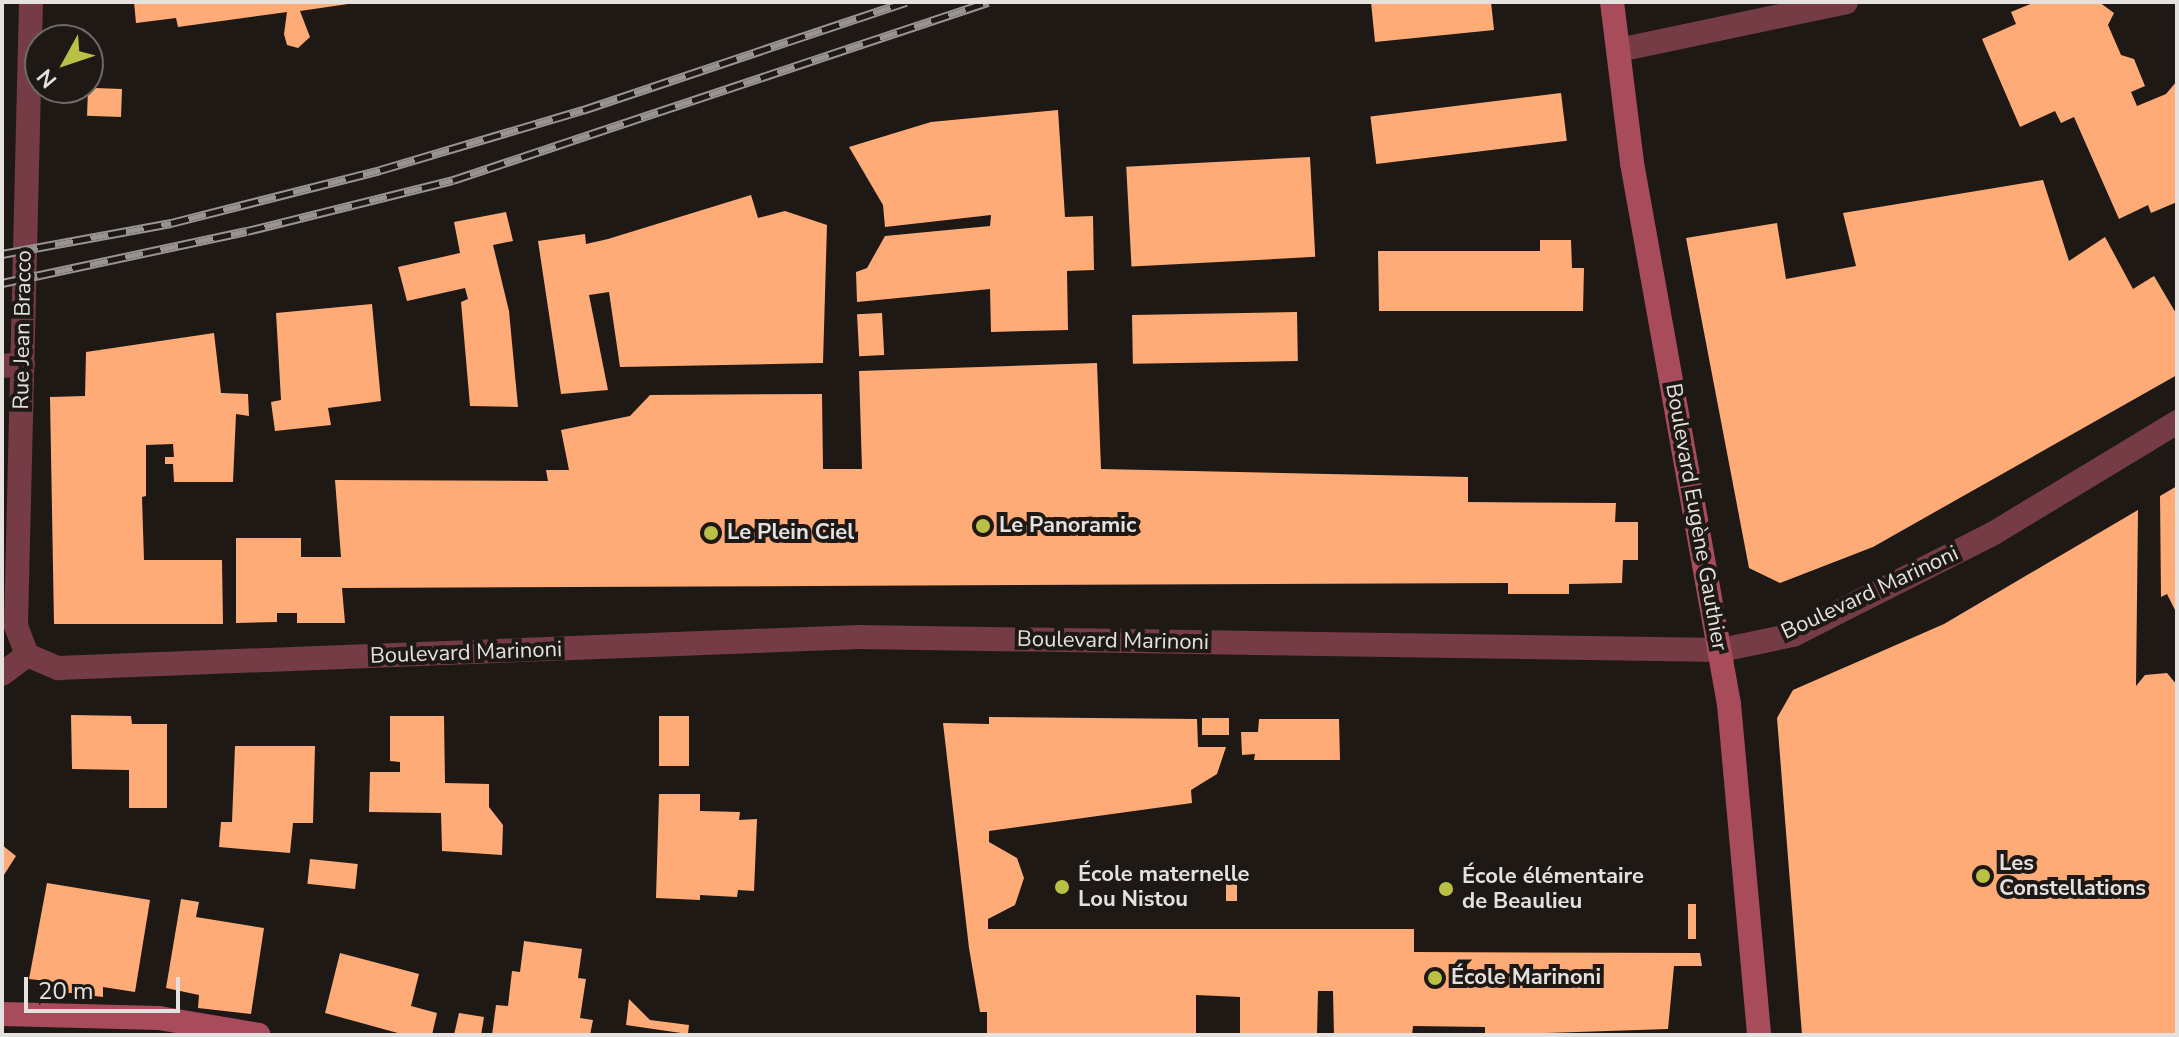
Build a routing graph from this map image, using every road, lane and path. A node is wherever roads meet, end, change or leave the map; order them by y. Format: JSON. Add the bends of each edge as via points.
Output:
{"nodes":[{"id":1,"x":31,"y":2,"type":"edge"},
{"id":2,"x":1612,"y":2,"type":"edge"},
{"id":3,"x":1846,"y":2,"type":"edge"},
{"id":4,"x":1619,"y":50,"type":"junction"},
{"id":5,"x":13,"y":365,"type":"edge"},
{"id":6,"x":2177,"y":422,"type":"edge"},
{"id":7,"x":1721,"y":650,"type":"junction"},
{"id":8,"x":27,"y":655,"type":"junction"},
{"id":9,"x":2,"y":674,"type":"edge"},
{"id":10,"x":2,"y":1014,"type":"edge"},
{"id":11,"x":259,"y":1035,"type":"edge"},
{"id":12,"x":1759,"y":1035,"type":"edge"}],
"edges":[{"from":1,"to":5,"type":"street","name":"Rue Jean Bracco","via":[[23,309]]},
{"from":2,"to":4,"type":"street","name":"Boulevard Eugène Gauthier"},
{"from":3,"to":4,"type":"street"},
{"from":4,"to":7,"type":"street","name":"Boulevard Eugène Gauthier","via":[[1632,163]]},
{"from":5,"to":8,"type":"street","name":"Rue Jean Bracco","via":[[16,626]]},
{"from":6,"to":7,"type":"street","name":"Boulevard Marinoni","via":[[1994,533],[1793,635]]},
{"from":7,"to":8,"type":"street","name":"Boulevard Marinoni","via":[[859,637],[58,668]]},
{"from":7,"to":12,"type":"street","name":"Boulevard Eugène Gauthier"},
{"from":8,"to":9,"type":"street"},
{"from":10,"to":11,"type":"street","via":[[159,1018]]}]}
